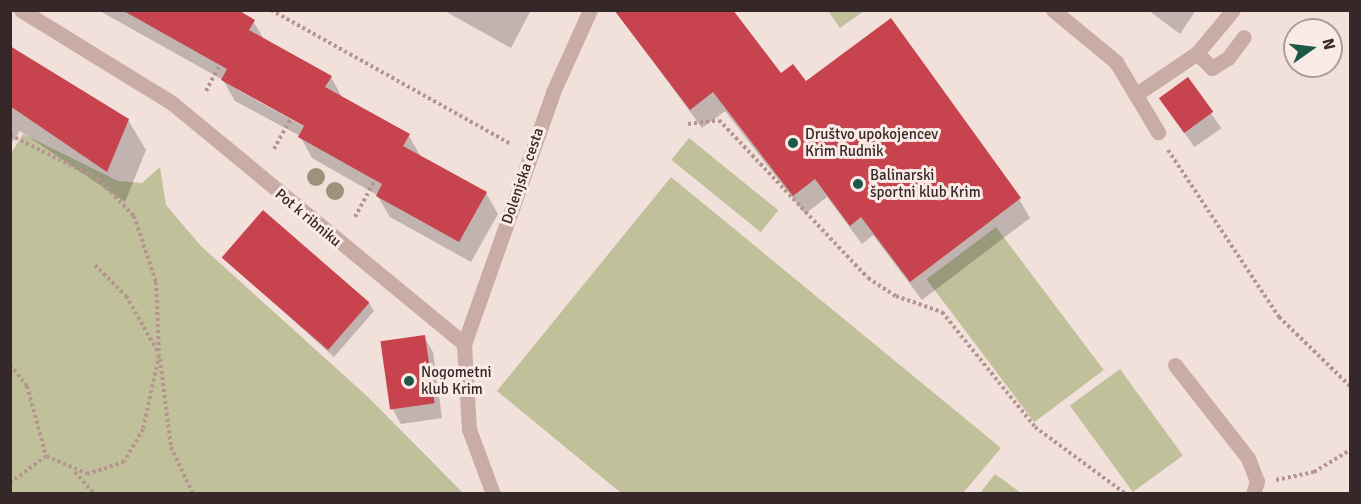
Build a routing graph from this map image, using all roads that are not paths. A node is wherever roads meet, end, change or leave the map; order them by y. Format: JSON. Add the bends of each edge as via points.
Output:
{"nodes":[{"id":1,"x":21,"y":10,"type":"edge"},
{"id":2,"x":590,"y":10,"type":"edge"},
{"id":3,"x":1053,"y":10,"type":"edge"},
{"id":4,"x":1233,"y":10,"type":"edge"},
{"id":5,"x":1244,"y":37,"type":"dead end"},
{"id":6,"x":1197,"y":53,"type":"junction"},
{"id":7,"x":1138,"y":93,"type":"junction"},
{"id":8,"x":1158,"y":132,"type":"dead end"},
{"id":9,"x":464,"y":344,"type":"junction"},
{"id":10,"x":1175,"y":365,"type":"dead end"},
{"id":11,"x":1255,"y":487,"type":"edge"},
{"id":12,"x":493,"y":494,"type":"edge"}],
"edges":[{"from":1,"to":9,"type":"street","name":"Pot k ribniku","via":[[172,103]]},
{"from":2,"to":9,"type":"street","name":"Dolenjska cesta","via":[[553,92]]},
{"from":3,"to":7,"type":"street","via":[[1087,33]]},
{"from":4,"to":6,"type":"street"},
{"from":5,"to":6,"type":"street","via":[[1228,58],[1212,68]]},
{"from":6,"to":7,"type":"street"},
{"from":7,"to":8,"type":"street"},
{"from":9,"to":12,"type":"street","via":[[469,429]]},
{"from":10,"to":11,"type":"street","via":[[1248,458]]}]}
